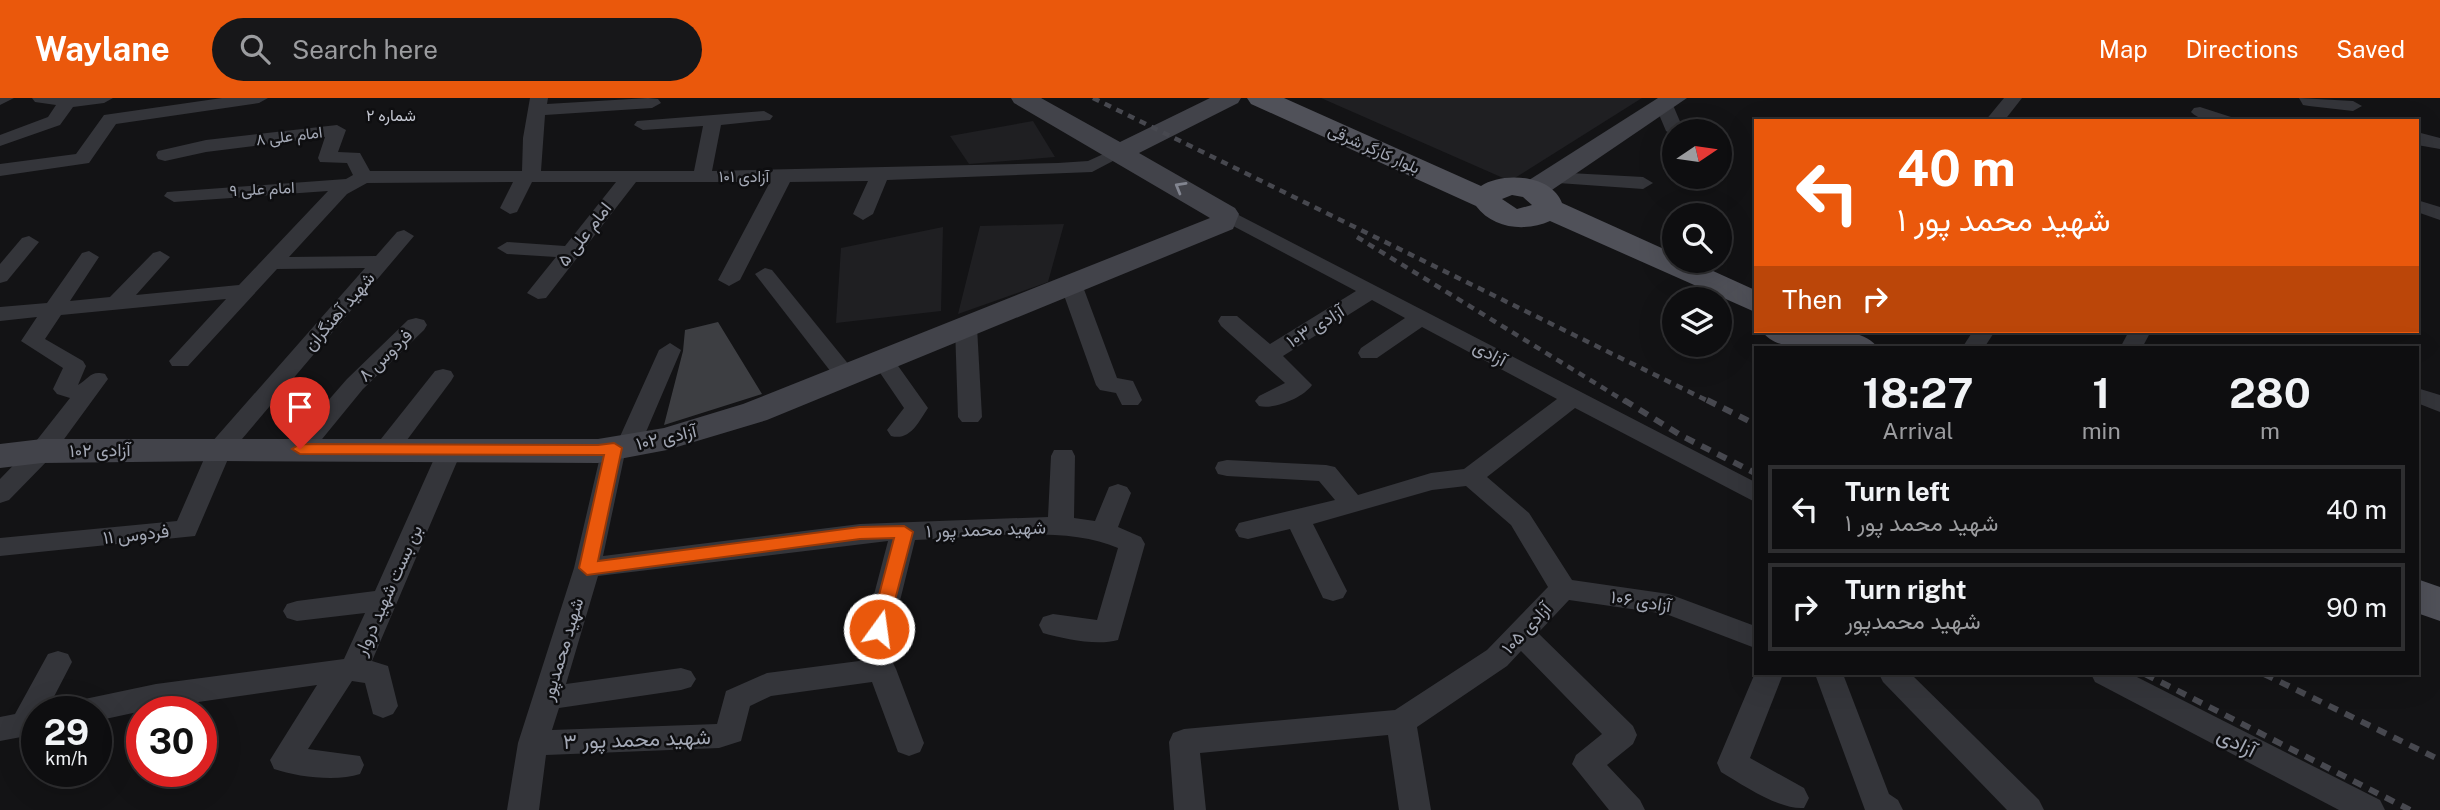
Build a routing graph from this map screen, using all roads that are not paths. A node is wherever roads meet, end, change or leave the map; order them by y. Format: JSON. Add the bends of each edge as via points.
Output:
{"nodes":[{"id":1,"x":41,"y":98,"type":"edge"},
{"id":2,"x":104,"y":98,"type":"edge"},
{"id":3,"x":146,"y":98,"type":"edge"},
{"id":4,"x":259,"y":98,"type":"edge"},
{"id":5,"x":1023,"y":98,"type":"edge"},
{"id":6,"x":1229,"y":98,"type":"edge"},
{"id":7,"x":1261,"y":98,"type":"edge"},
{"id":8,"x":1296,"y":98,"type":"edge"},
{"id":9,"x":2013,"y":98,"type":"edge"},
{"id":10,"x":2308,"y":98,"type":"edge"},
{"id":11,"x":68,"y":101,"type":"junction"},
{"id":12,"x":1670,"y":102,"type":"edge"},
{"id":13,"x":652,"y":103,"type":"dead end"},
{"id":14,"x":538,"y":104,"type":"edge"},
{"id":15,"x":606,"y":106,"type":"junction"},
{"id":16,"x":2353,"y":106,"type":"dead end"},
{"id":17,"x":2200,"y":110,"type":"edge"},
{"id":18,"x":136,"y":115,"type":"junction"},
{"id":19,"x":764,"y":116,"type":"dead end"},
{"id":20,"x":1996,"y":119,"type":"edge"},
{"id":21,"x":2220,"y":119,"type":"edge"},
{"id":22,"x":713,"y":120,"type":"junction"},
{"id":23,"x":643,"y":125,"type":"dead end"},
{"id":24,"x":604,"y":127,"type":"dead end"},
{"id":25,"x":2419,"y":137,"type":"edge"},
{"id":26,"x":0,"y":141,"type":"edge"},
{"id":27,"x":2440,"y":144,"type":"edge"},
{"id":28,"x":1121,"y":152,"type":"junction"},
{"id":29,"x":165,"y":155,"type":"dead end"},
{"id":30,"x":0,"y":170,"type":"edge"},
{"id":31,"x":880,"y":174,"type":"junction"},
{"id":32,"x":529,"y":176,"type":"junction"},
{"id":33,"x":631,"y":176,"type":"junction"},
{"id":34,"x":702,"y":176,"type":"junction"},
{"id":35,"x":783,"y":176,"type":"junction"},
{"id":36,"x":356,"y":181,"type":"junction"},
{"id":37,"x":1643,"y":183,"type":"dead end"},
{"id":38,"x":1494,"y":194,"type":"junction"},
{"id":39,"x":174,"y":196,"type":"dead end"},
{"id":40,"x":1540,"y":198,"type":"junction"},
{"id":41,"x":2419,"y":207,"type":"edge"},
{"id":42,"x":510,"y":208,"type":"dead end"},
{"id":43,"x":863,"y":214,"type":"dead end"},
{"id":44,"x":1225,"y":214,"type":"junction"},
{"id":45,"x":2440,"y":214,"type":"edge"},
{"id":46,"x":404,"y":236,"type":"dead end"},
{"id":47,"x":29,"y":242,"type":"dead end"},
{"id":48,"x":1171,"y":242,"type":"junction"},
{"id":49,"x":507,"y":248,"type":"dead end"},
{"id":50,"x":570,"y":252,"type":"junction"},
{"id":51,"x":89,"y":257,"type":"dead end"},
{"id":52,"x":160,"y":257,"type":"dead end"},
{"id":53,"x":381,"y":262,"type":"junction"},
{"id":54,"x":270,"y":263,"type":"junction"},
{"id":55,"x":765,"y":274,"type":"dead end"},
{"id":56,"x":0,"y":277,"type":"edge"},
{"id":57,"x":729,"y":280,"type":"dead end"},
{"id":58,"x":1071,"y":284,"type":"junction"},
{"id":59,"x":1689,"y":287,"type":"edge"},
{"id":60,"x":243,"y":291,"type":"junction"},
{"id":61,"x":1371,"y":291,"type":"junction"},
{"id":62,"x":538,"y":293,"type":"dead end"},
{"id":63,"x":117,"y":302,"type":"junction"},
{"id":64,"x":1754,"y":302,"type":"edge"},
{"id":65,"x":51,"y":308,"type":"junction"},
{"id":66,"x":1732,"y":309,"type":"edge"},
{"id":67,"x":0,"y":314,"type":"edge"},
{"id":68,"x":1421,"y":317,"type":"junction"},
{"id":69,"x":1754,"y":320,"type":"edge"},
{"id":70,"x":1229,"y":321,"type":"dead end"},
{"id":71,"x":416,"y":325,"type":"dead end"},
{"id":72,"x":966,"y":327,"type":"junction"},
{"id":73,"x":1784,"y":333,"type":"edge"},
{"id":74,"x":1825,"y":333,"type":"edge"},
{"id":75,"x":1813,"y":346,"type":"edge"},
{"id":76,"x":1855,"y":346,"type":"edge"},
{"id":77,"x":670,"y":350,"type":"dead end"},
{"id":78,"x":1266,"y":352,"type":"junction"},
{"id":79,"x":1369,"y":353,"type":"dead end"},
{"id":80,"x":180,"y":360,"type":"dead end"},
{"id":81,"x":883,"y":361,"type":"junction"},
{"id":82,"x":443,"y":376,"type":"dead end"},
{"id":83,"x":846,"y":376,"type":"junction"},
{"id":84,"x":2419,"y":396,"type":"edge"},
{"id":85,"x":1574,"y":397,"type":"junction"},
{"id":86,"x":1130,"y":400,"type":"dead end"},
{"id":87,"x":1267,"y":401,"type":"dead end"},
{"id":88,"x":2440,"y":404,"type":"edge"},
{"id":89,"x":970,"y":417,"type":"dead end"},
{"id":90,"x":899,"y":430,"type":"dead end"},
{"id":91,"x":621,"y":447,"type":"junction"},
{"id":92,"x":220,"y":449,"type":"junction"},
{"id":93,"x":300,"y":449,"type":"junction"},
{"id":94,"x":386,"y":450,"type":"junction"},
{"id":95,"x":450,"y":450,"type":"junction"},
{"id":96,"x":42,"y":451,"type":"junction"},
{"id":97,"x":0,"y":456,"type":"edge"},
{"id":98,"x":1063,"y":457,"type":"dead end"},
{"id":99,"x":1227,"y":468,"type":"dead end"},
{"id":100,"x":1471,"y":477,"type":"junction"},
{"id":101,"x":1754,"y":492,"type":"edge"},
{"id":102,"x":1118,"y":493,"type":"dead end"},
{"id":103,"x":0,"y":494,"type":"edge"},
{"id":104,"x":1353,"y":505,"type":"junction"},
{"id":105,"x":1297,"y":518,"type":"junction"},
{"id":106,"x":1061,"y":526,"type":"junction"},
{"id":107,"x":1248,"y":530,"type":"dead end"},
{"id":108,"x":1104,"y":531,"type":"junction"},
{"id":109,"x":904,"y":532,"type":"junction"},
{"id":110,"x":0,"y":547,"type":"edge"},
{"id":111,"x":587,"y":568,"type":"junction"},
{"id":112,"x":1563,"y":589,"type":"junction"},
{"id":113,"x":1333,"y":591,"type":"dead end"},
{"id":114,"x":2419,"y":596,"type":"edge"},
{"id":115,"x":384,"y":600,"type":"junction"},
{"id":116,"x":2440,"y":605,"type":"edge"},
{"id":117,"x":297,"y":611,"type":"dead end"},
{"id":118,"x":2419,"y":619,"type":"edge"},
{"id":119,"x":1053,"y":625,"type":"dead end"},
{"id":120,"x":2440,"y":628,"type":"edge"},
{"id":121,"x":879,"y":629,"type":"dead end"},
{"id":122,"x":1521,"y":634,"type":"junction"},
{"id":123,"x":1754,"y":637,"type":"edge"},
{"id":124,"x":58,"y":662,"type":"dead end"},
{"id":125,"x":349,"y":670,"type":"junction"},
{"id":126,"x":1769,"y":675,"type":"edge"},
{"id":127,"x":1829,"y":675,"type":"edge"},
{"id":128,"x":1894,"y":675,"type":"edge"},
{"id":129,"x":2107,"y":675,"type":"edge"},
{"id":130,"x":681,"y":679,"type":"dead end"},
{"id":131,"x":547,"y":698,"type":"junction"},
{"id":132,"x":112,"y":705,"type":"edge"},
{"id":133,"x":383,"y":706,"type":"dead end"},
{"id":134,"x":1401,"y":722,"type":"junction"},
{"id":135,"x":20,"y":725,"type":"edge"},
{"id":136,"x":533,"y":743,"type":"junction"},
{"id":137,"x":909,"y":743,"type":"dead end"},
{"id":138,"x":349,"y":765,"type":"dead end"},
{"id":139,"x":1793,"y":798,"type":"dead end"},
{"id":140,"x":523,"y":810,"type":"edge"},
{"id":141,"x":1190,"y":810,"type":"edge"},
{"id":142,"x":1415,"y":810,"type":"edge"},
{"id":143,"x":1629,"y":810,"type":"edge"},
{"id":144,"x":1887,"y":810,"type":"edge"},
{"id":145,"x":2028,"y":810,"type":"edge"},
{"id":146,"x":2369,"y":810,"type":"edge"}],
"edges":[{"from":1,"to":11,"type":"street"},
{"from":2,"to":11,"type":"street"},
{"from":3,"to":18,"type":"street"},
{"from":4,"to":18,"type":"street"},
{"from":5,"to":28,"type":"street","name":"آزادی"},
{"from":6,"to":28,"type":"street"},
{"from":7,"to":38,"type":"main road","name":"بلوار کارگر شرقی"},
{"from":8,"to":38,"type":"main road","name":"بلوار کارگر شرقی"},
{"from":9,"to":20,"type":"street"},
{"from":10,"to":16,"type":"street"},
{"from":11,"to":26,"type":"street","via":[[54,121]]},
{"from":12,"to":40,"type":"street"},
{"from":13,"to":15,"type":"street"},
{"from":14,"to":15,"type":"street"},
{"from":14,"to":32,"type":"street"},
{"from":15,"to":24,"type":"street"},
{"from":17,"to":21,"type":"street"},
{"from":18,"to":30,"type":"street","via":[[110,119],[82,159]]},
{"from":19,"to":22,"type":"street"},
{"from":22,"to":23,"type":"street"},
{"from":22,"to":34,"type":"street"},
{"from":25,"to":27,"type":"street"},
{"from":28,"to":31,"type":"street","name":"آزادی ۱۰۱","via":[[1092,166]]},
{"from":44,"to":28,"type":"street","name":"آزادی","one_way":true},
{"from":28,"to":48,"type":"street","via":[[1122,175],[1187,219]]},
{"from":29,"to":36,"type":"street","name":"امام علی ۸","via":[[337,130],[327,158],[353,157]]},
{"from":31,"to":35,"type":"street","name":"آزادی ۱۰۱"},
{"from":31,"to":43,"type":"street"},
{"from":32,"to":33,"type":"street","name":"آزادی ۱۰۱"},
{"from":32,"to":36,"type":"street","name":"آزادی ۱۰۱"},
{"from":32,"to":42,"type":"street"},
{"from":33,"to":34,"type":"street","name":"آزادی ۱۰۱"},
{"from":33,"to":50,"type":"street","name":"امام علی ۵"},
{"from":34,"to":35,"type":"street","name":"آزادی ۱۰۱"},
{"from":35,"to":57,"type":"street"},
{"from":36,"to":39,"type":"street","name":"امام علی ۹"},
{"from":36,"to":54,"type":"street","via":[[340,190]]},
{"from":37,"to":40,"type":"street"},
{"from":38,"to":40,"type":"main road","via":[[1501,214]]},
{"from":40,"to":59,"type":"main road"},
{"from":40,"to":64,"type":"main road"},
{"from":41,"to":45,"type":"street"},
{"from":44,"to":48,"type":"street","via":[[1223,223]]},
{"from":44,"to":61,"type":"street","name":"آزادی"},
{"from":46,"to":53,"type":"street","name":"شهید آهنگران"},
{"from":47,"to":56,"type":"street"},
{"from":48,"to":58,"type":"street","name":"آزادی ۱۰۲"},
{"from":49,"to":50,"type":"street"},
{"from":50,"to":62,"type":"street","name":"امام علی ۵"},
{"from":51,"to":65,"type":"street"},
{"from":52,"to":63,"type":"street"},
{"from":53,"to":54,"type":"street"},
{"from":53,"to":92,"type":"street","name":"شهید آهنگران"},
{"from":54,"to":60,"type":"street"},
{"from":55,"to":83,"type":"street"},
{"from":58,"to":72,"type":"street","name":"آزادی ۱۰۲"},
{"from":58,"to":86,"type":"street","via":[[1108,385],[1125,386]]},
{"from":60,"to":63,"type":"street"},
{"from":60,"to":80,"type":"street"},
{"from":61,"to":68,"type":"street","name":"آزادی"},
{"from":61,"to":78,"type":"street","name":"آزادی ۱۰۳","via":[[1269,355]]},
{"from":63,"to":65,"type":"street"},
{"from":65,"to":67,"type":"street"},
{"from":65,"to":96,"type":"street","via":[[32,341],[75,366],[65,389],[91,387]]},
{"from":66,"to":69,"type":"main road"},
{"from":68,"to":79,"type":"street"},
{"from":68,"to":85,"type":"street","name":"آزادی"},
{"from":70,"to":78,"type":"street","name":"آزادی ۱۰۳"},
{"from":71,"to":93,"type":"street","name":"فردوس ۸","via":[[355,384]]},
{"from":72,"to":81,"type":"street","name":"آزادی ۱۰۲"},
{"from":72,"to":89,"type":"street"},
{"from":73,"to":75,"type":"main road"},
{"from":74,"to":76,"type":"main road"},
{"from":77,"to":91,"type":"street","name":"شهید محمدپور"},
{"from":78,"to":87,"type":"street","via":[[1300,385]]},
{"from":81,"to":83,"type":"street","name":"آزادی ۱۰۲"},
{"from":81,"to":90,"type":"street","via":[[916,408]]},
{"from":82,"to":94,"type":"street"},
{"from":83,"to":91,"type":"street","name":"آزادی ۱۰۲","via":[[755,412],[667,439]]},
{"from":84,"to":88,"type":"street"},
{"from":85,"to":100,"type":"street"},
{"from":85,"to":101,"type":"street","name":"آزادی"},
{"from":91,"to":95,"type":"street","name":"آزادی ۱۰۲"},
{"from":91,"to":111,"type":"street","name":"شهید محمدپور"},
{"from":92,"to":93,"type":"street","name":"آزادی ۱۰۲"},
{"from":92,"to":96,"type":"street","name":"آزادی ۱۰۲"},
{"from":92,"to":110,"type":"street","name":"فردوس ۱۱","via":[[186,529]]},
{"from":93,"to":94,"type":"street","name":"آزادی ۱۰۲"},
{"from":94,"to":95,"type":"street","name":"آزادی ۱۰۲"},
{"from":95,"to":115,"type":"street","name":"بن بست شهید دروار"},
{"from":96,"to":97,"type":"street","name":"آزادی ۱۰۲"},
{"from":96,"to":103,"type":"street"},
{"from":98,"to":106,"type":"street"},
{"from":99,"to":104,"type":"street","via":[[1326,473]]},
{"from":100,"to":104,"type":"street","via":[[1431,482]]},
{"from":100,"to":112,"type":"street","name":"آزادی ۱۰۵","via":[[1520,519]]},
{"from":102,"to":108,"type":"street"},
{"from":104,"to":105,"type":"street"},
{"from":105,"to":107,"type":"street"},
{"from":105,"to":113,"type":"street"},
{"from":106,"to":108,"type":"street","name":"شهید محمد پور ۱"},
{"from":106,"to":109,"type":"street","name":"شهید محمد پور ۱"},
{"from":108,"to":119,"type":"street","name":"شهید محمد پور ۱","via":[[1132,544],[1108,632]]},
{"from":109,"to":111,"type":"street","name":"شهید محمد پور ۱","via":[[860,533]]},
{"from":109,"to":121,"type":"street"},
{"from":111,"to":131,"type":"street","name":"شهید محمدپور"},
{"from":112,"to":122,"type":"street","name":"آزادی ۱۰۵"},
{"from":112,"to":123,"type":"street","name":"آزادی ۱۰۶","via":[[1670,604]]},
{"from":114,"to":116,"type":"main road"},
{"from":115,"to":117,"type":"street"},
{"from":115,"to":125,"type":"street","name":"بن بست شهید دروار"},
{"from":118,"to":120,"type":"main road"},
{"from":122,"to":134,"type":"street","name":"آزادی ۱۰۵","via":[[1497,659]]},
{"from":122,"to":143,"type":"street","via":[[1622,735],[1587,764]]},
{"from":124,"to":135,"type":"street"},
{"from":125,"to":132,"type":"street","name":"بن بست شهید دروار"},
{"from":125,"to":133,"type":"street","via":[[378,674]]},
{"from":125,"to":138,"type":"street","via":[[285,760]]},
{"from":126,"to":139,"type":"street","via":[[1732,763]]},
{"from":127,"to":144,"type":"street","via":[[1877,803]]},
{"from":128,"to":145,"type":"street"},
{"from":129,"to":146,"type":"street","name":"آزادی"},
{"from":130,"to":131,"type":"street"},
{"from":131,"to":136,"type":"street","name":"شهید محمدپور"},
{"from":134,"to":141,"type":"street","via":[[1184,742]]},
{"from":134,"to":142,"type":"street"},
{"from":136,"to":137,"type":"street","name":"شهید محمد پور ۳","via":[[719,736],[730,732],[736,699],[767,685],[882,669]]},
{"from":136,"to":140,"type":"street","name":"شهید محمدپور"}]}
